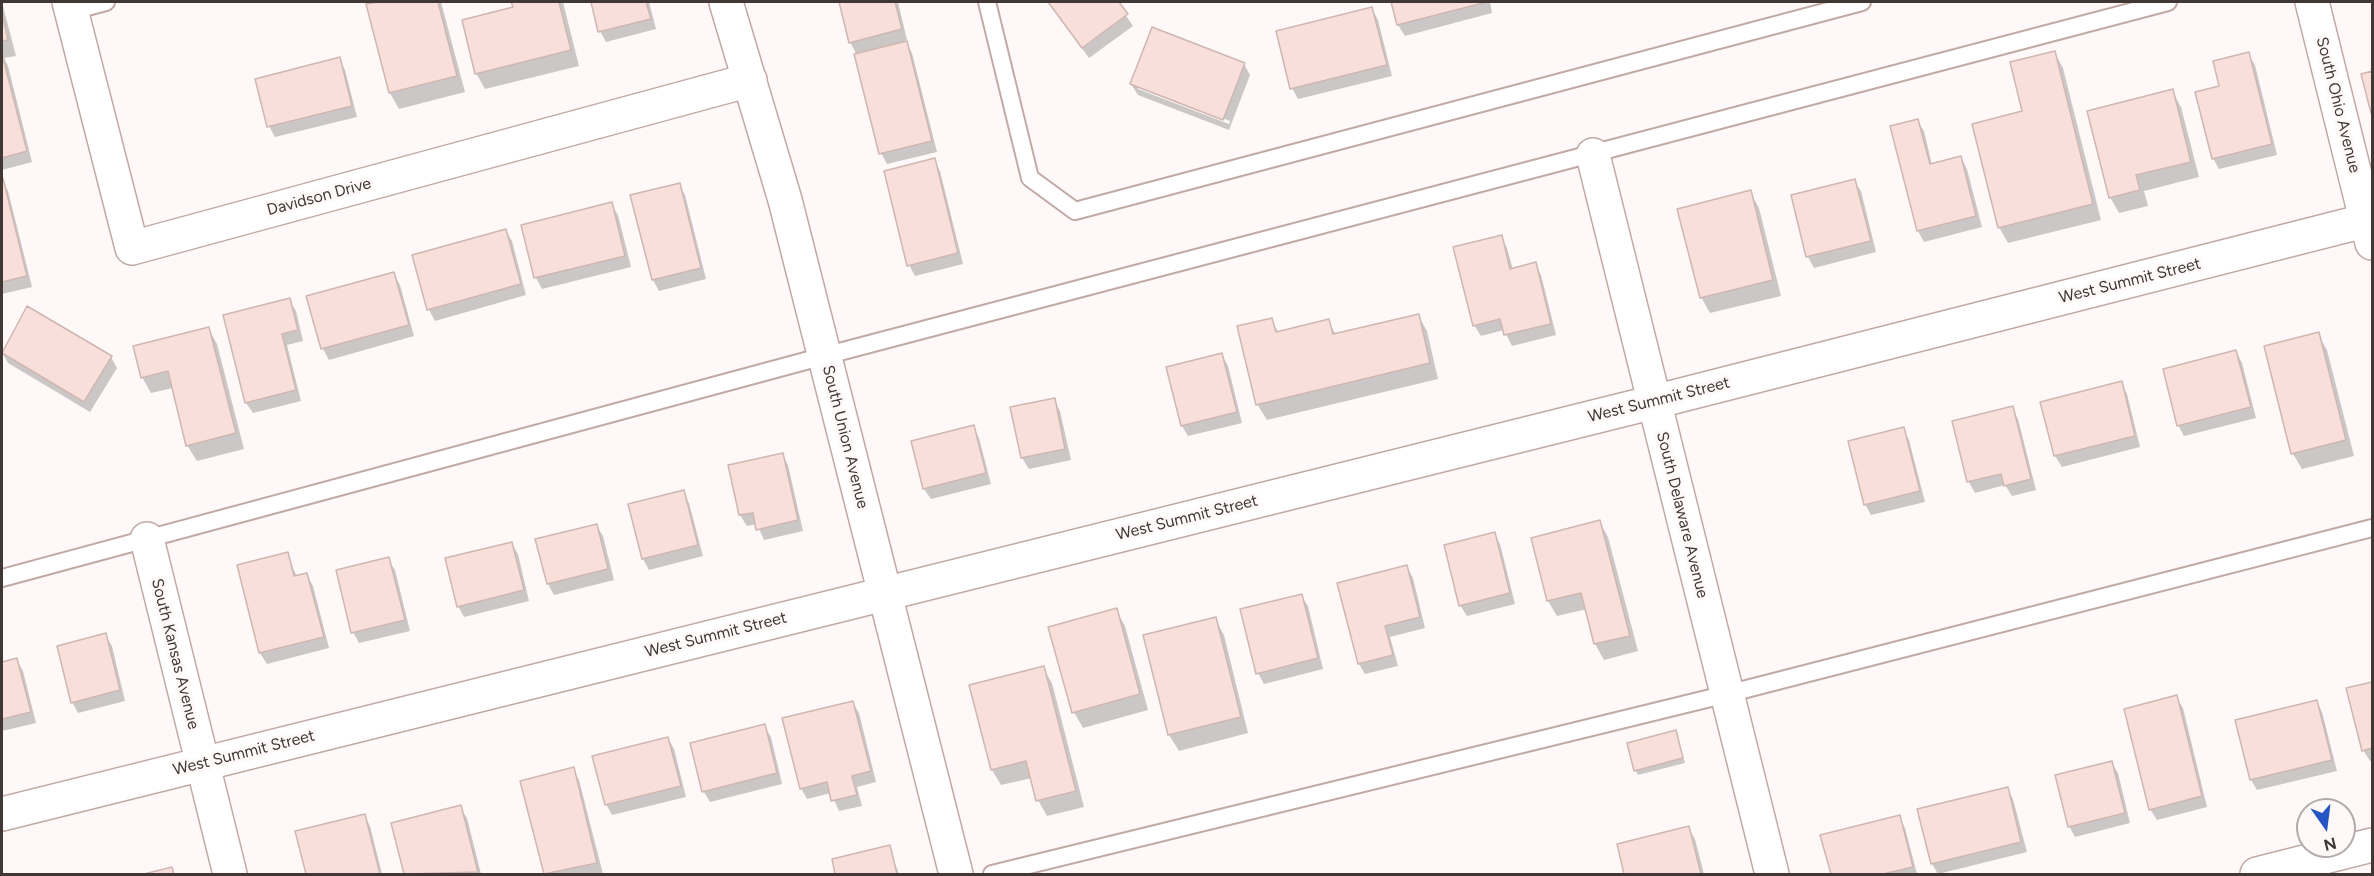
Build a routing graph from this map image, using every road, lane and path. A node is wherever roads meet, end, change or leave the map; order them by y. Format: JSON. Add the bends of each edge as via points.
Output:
{"nodes":[{"id":1,"x":106,"y":2,"type":"edge"},
{"id":2,"x":726,"y":2,"type":"edge"},
{"id":3,"x":987,"y":2,"type":"edge"},
{"id":4,"x":1862,"y":2,"type":"edge"},
{"id":5,"x":2168,"y":2,"type":"edge"},
{"id":6,"x":2312,"y":2,"type":"edge"},
{"id":7,"x":71,"y":6,"type":"edge"},
{"id":8,"x":750,"y":80,"type":"junction"},
{"id":9,"x":1593,"y":155,"type":"junction"},
{"id":10,"x":2371,"y":228,"type":"edge"},
{"id":11,"x":824,"y":356,"type":"junction"},
{"id":12,"x":1654,"y":402,"type":"junction"},
{"id":13,"x":2373,"y":528,"type":"edge"},
{"id":14,"x":147,"y":539,"type":"junction"},
{"id":15,"x":2,"y":578,"type":"edge"},
{"id":16,"x":884,"y":593,"type":"junction"},
{"id":17,"x":1727,"y":694,"type":"junction"},
{"id":18,"x":203,"y":764,"type":"junction"},
{"id":19,"x":2,"y":814,"type":"edge"},
{"id":20,"x":2373,"y":845,"type":"edge"},
{"id":21,"x":230,"y":874,"type":"edge"},
{"id":22,"x":956,"y":874,"type":"edge"},
{"id":23,"x":992,"y":874,"type":"edge"},
{"id":24,"x":1772,"y":874,"type":"edge"},
{"id":25,"x":2257,"y":874,"type":"edge"}],
"edges":[{"from":1,"to":7,"type":"lane"},
{"from":2,"to":8,"type":"street","name":"South Union Avenue"},
{"from":3,"to":4,"type":"lane","via":[[1030,178],[1075,211]]},
{"from":5,"to":9,"type":"lane"},
{"from":6,"to":10,"type":"street","name":"South Ohio Avenue"},
{"from":7,"to":8,"type":"street","name":"Davidson Drive","via":[[132,248]]},
{"from":8,"to":11,"type":"street","name":"South Union Avenue"},
{"from":9,"to":11,"type":"lane"},
{"from":9,"to":12,"type":"street","name":"South Delaware Avenue"},
{"from":10,"to":12,"type":"street","name":"West Summit Street"},
{"from":11,"to":14,"type":"lane"},
{"from":11,"to":16,"type":"street","name":"South Union Avenue"},
{"from":12,"to":16,"type":"street","name":"West Summit Street"},
{"from":12,"to":17,"type":"street","name":"South Delaware Avenue"},
{"from":13,"to":17,"type":"lane"},
{"from":14,"to":15,"type":"lane"},
{"from":14,"to":18,"type":"street","name":"South Kansas Avenue"},
{"from":16,"to":18,"type":"street","name":"West Summit Street"},
{"from":16,"to":22,"type":"street","name":"South Union Avenue"},
{"from":17,"to":23,"type":"lane"},
{"from":17,"to":24,"type":"street","name":"South Delaware Avenue"},
{"from":18,"to":19,"type":"street","name":"West Summit Street"},
{"from":18,"to":21,"type":"street","name":"South Kansas Avenue"},
{"from":20,"to":25,"type":"street"}]}
